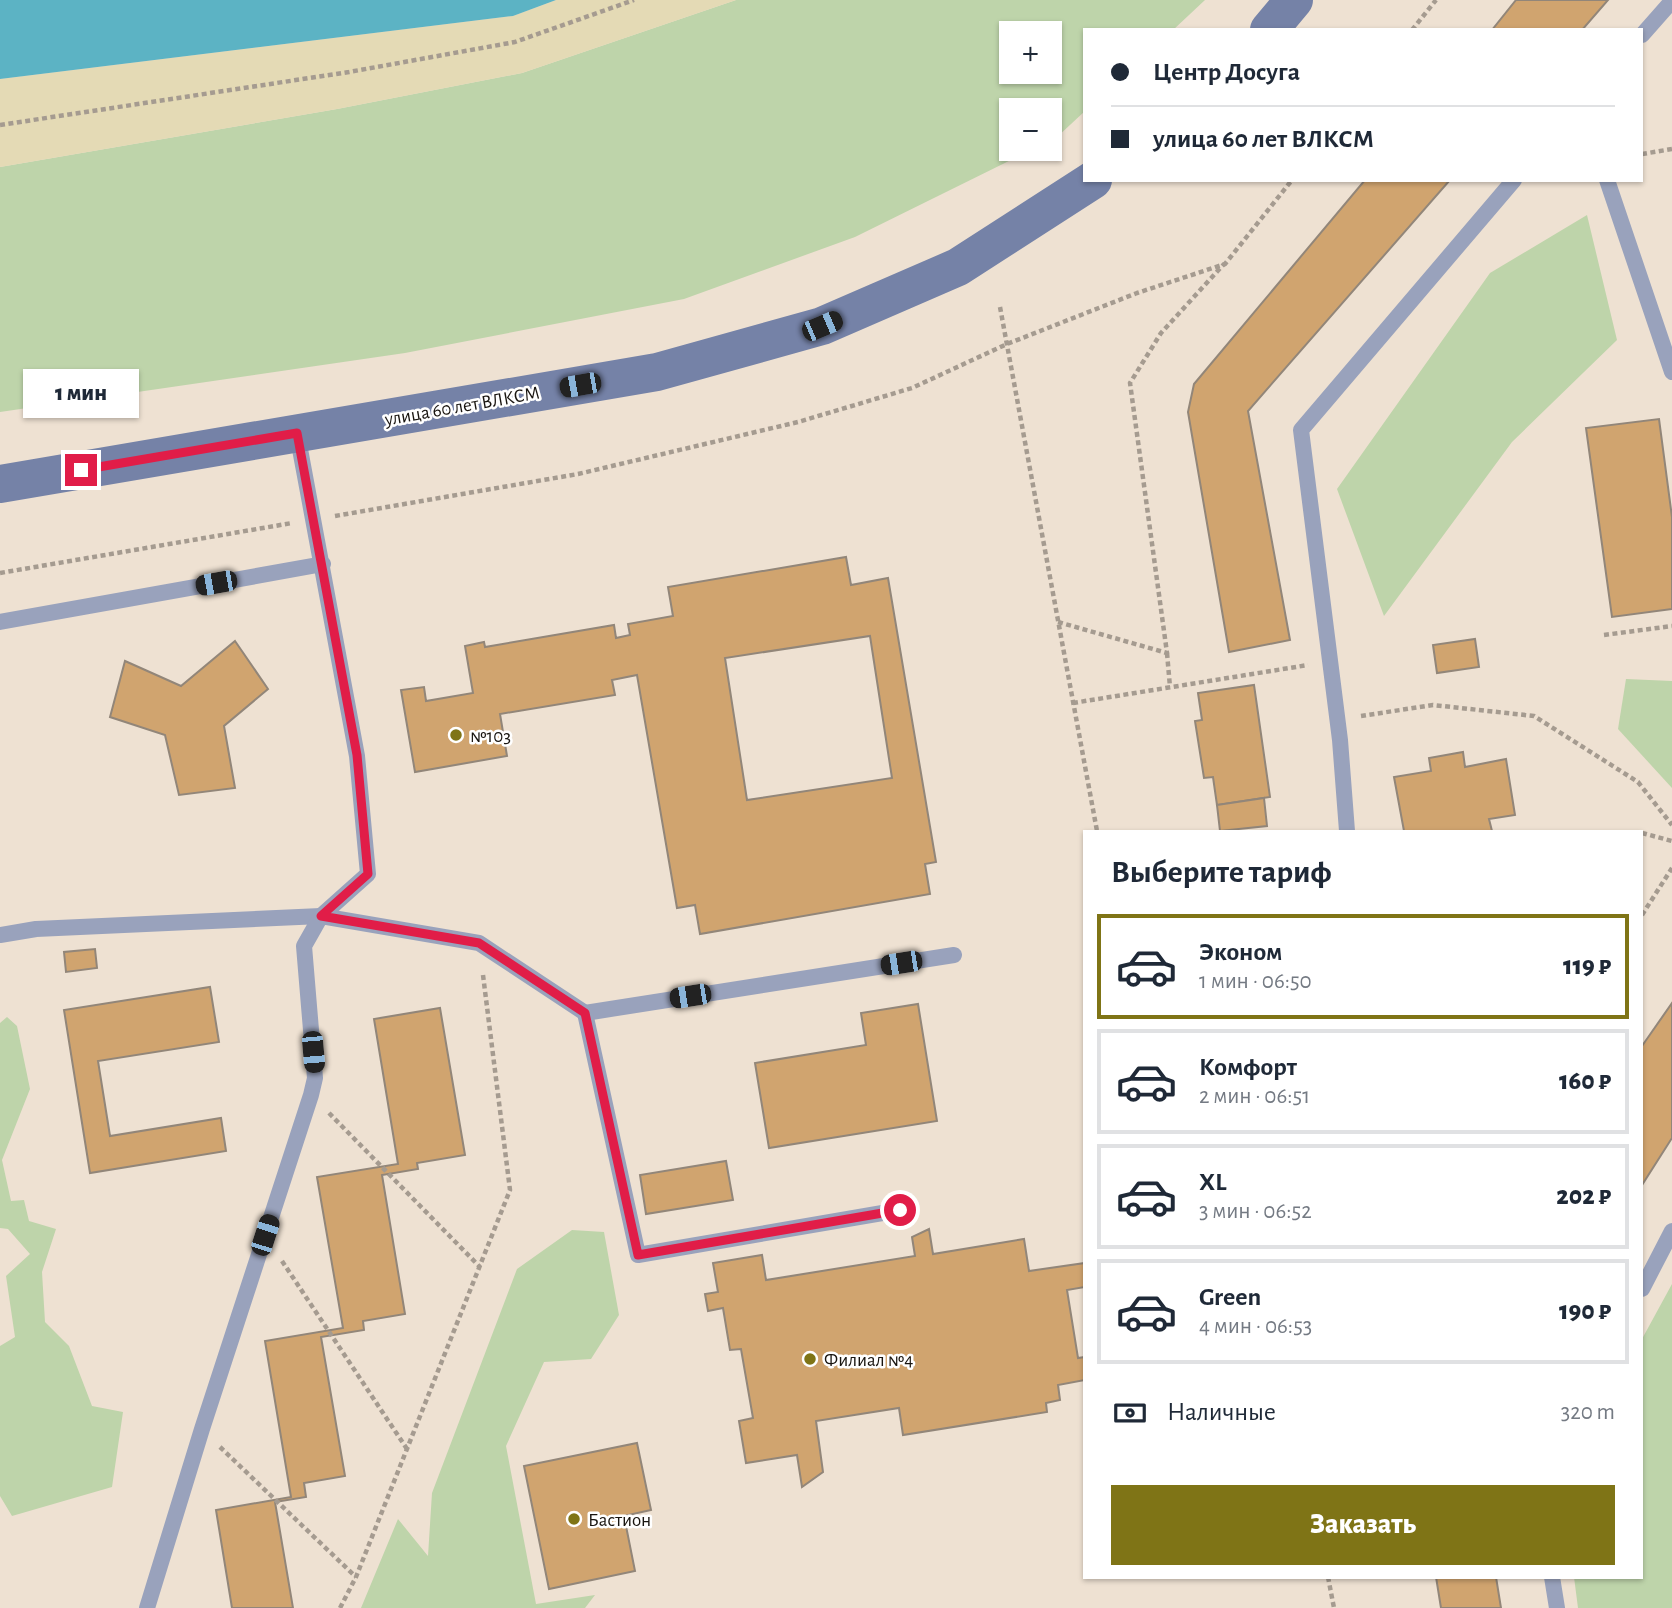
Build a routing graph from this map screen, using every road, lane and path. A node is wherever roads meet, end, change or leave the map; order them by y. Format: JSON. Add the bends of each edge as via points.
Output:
{"nodes":[{"id":1,"x":634,"y":0,"type":"edge"},
{"id":2,"x":1294,"y":0,"type":"edge"},
{"id":3,"x":1436,"y":0,"type":"edge"},
{"id":4,"x":1672,"y":1,"type":"edge"},
{"id":5,"x":1271,"y":28,"type":"edge"},
{"id":6,"x":1414,"y":28,"type":"edge"},
{"id":7,"x":1643,"y":34,"type":"edge"},
{"id":8,"x":0,"y":125,"type":"edge"},
{"id":9,"x":1672,"y":149,"type":"edge"},
{"id":10,"x":1643,"y":154,"type":"edge"},
{"id":11,"x":1090,"y":182,"type":"edge"},
{"id":12,"x":1290,"y":182,"type":"edge"},
{"id":13,"x":1512,"y":182,"type":"edge"},
{"id":14,"x":1608,"y":182,"type":"edge"},
{"id":15,"x":1225,"y":264,"type":"junction"},
{"id":16,"x":1000,"y":307,"type":"dead end"},
{"id":17,"x":1007,"y":344,"type":"junction"},
{"id":18,"x":1672,"y":372,"type":"edge"},
{"id":19,"x":297,"y":433,"type":"junction"},
{"id":20,"x":0,"y":484,"type":"edge"},
{"id":21,"x":315,"y":520,"type":"junction"},
{"id":22,"x":323,"y":564,"type":"junction"},
{"id":23,"x":0,"y":573,"type":"edge"},
{"id":24,"x":0,"y":622,"type":"edge"},
{"id":25,"x":1058,"y":622,"type":"junction"},
{"id":26,"x":1672,"y":625,"type":"edge"},
{"id":27,"x":1604,"y":635,"type":"dead end"},
{"id":28,"x":1167,"y":653,"type":"junction"},
{"id":29,"x":1330,"y":662,"type":"junction"},
{"id":30,"x":1170,"y":687,"type":"junction"},
{"id":31,"x":1073,"y":703,"type":"junction"},
{"id":32,"x":1338,"y":718,"type":"junction"},
{"id":33,"x":1672,"y":825,"type":"edge"},
{"id":34,"x":1097,"y":830,"type":"edge"},
{"id":35,"x":1347,"y":830,"type":"edge"},
{"id":36,"x":1643,"y":833,"type":"edge"},
{"id":37,"x":1672,"y":841,"type":"edge"},
{"id":38,"x":1672,"y":868,"type":"edge"},
{"id":39,"x":1643,"y":913,"type":"edge"},
{"id":40,"x":321,"y":916,"type":"junction"},
{"id":41,"x":0,"y":935,"type":"edge"},
{"id":42,"x":479,"y":943,"type":"junction"},
{"id":43,"x":954,"y":955,"type":"dead end"},
{"id":44,"x":585,"y":1013,"type":"junction"},
{"id":45,"x":311,"y":1095,"type":"junction"},
{"id":46,"x":900,"y":1210,"type":"dead end"},
{"id":47,"x":1672,"y":1231,"type":"edge"},
{"id":48,"x":265,"y":1235,"type":"junction"},
{"id":49,"x":480,"y":1266,"type":"junction"},
{"id":50,"x":1643,"y":1287,"type":"edge"},
{"id":51,"x":202,"y":1429,"type":"junction"},
{"id":52,"x":407,"y":1450,"type":"junction"},
{"id":53,"x":356,"y":1577,"type":"junction"},
{"id":54,"x":1328,"y":1579,"type":"edge"},
{"id":55,"x":1552,"y":1579,"type":"edge"},
{"id":56,"x":147,"y":1608,"type":"edge"},
{"id":57,"x":340,"y":1608,"type":"edge"},
{"id":58,"x":1334,"y":1608,"type":"edge"},
{"id":59,"x":1557,"y":1608,"type":"edge"}],
"edges":[{"from":1,"to":8,"type":"path","via":[[515,42]]},
{"from":2,"to":5,"type":"street"},
{"from":3,"to":6,"type":"path"},
{"from":4,"to":7,"type":"lane"},
{"from":9,"to":10,"type":"path"},
{"from":11,"to":19,"type":"street","name":"улица 60 лет ВЛКСМ","via":[[958,267],[822,326],[657,372]]},
{"from":12,"to":15,"type":"path"},
{"from":13,"to":29,"type":"lane","via":[[1301,430]]},
{"from":14,"to":18,"type":"lane"},
{"from":15,"to":17,"type":"path"},
{"from":15,"to":28,"type":"path","via":[[1161,333],[1130,383]]},
{"from":16,"to":17,"type":"path"},
{"from":17,"to":21,"type":"path","via":[[912,388],[798,422],[578,474]]},
{"from":17,"to":25,"type":"path"},
{"from":19,"to":20,"type":"street","name":"улица 60 лет ВЛКСМ"},
{"from":19,"to":21,"type":"lane"},
{"from":21,"to":22,"type":"lane"},
{"from":21,"to":23,"type":"path"},
{"from":22,"to":24,"type":"lane"},
{"from":22,"to":40,"type":"lane","via":[[357,755],[368,874]]},
{"from":25,"to":28,"type":"path"},
{"from":25,"to":31,"type":"path"},
{"from":26,"to":27,"type":"path"},
{"from":28,"to":30,"type":"path"},
{"from":29,"to":30,"type":"path"},
{"from":29,"to":32,"type":"lane"},
{"from":30,"to":31,"type":"path"},
{"from":31,"to":34,"type":"path"},
{"from":32,"to":33,"type":"path","via":[[1433,705],[1534,716],[1638,782]]},
{"from":32,"to":35,"type":"lane"},
{"from":36,"to":37,"type":"path"},
{"from":38,"to":39,"type":"path"},
{"from":40,"to":41,"type":"lane","via":[[36,929]]},
{"from":40,"to":42,"type":"lane"},
{"from":40,"to":45,"type":"lane","via":[[304,946],[315,1078]]},
{"from":42,"to":44,"type":"lane"},
{"from":42,"to":49,"type":"path","via":[[510,1190]]},
{"from":43,"to":44,"type":"lane"},
{"from":44,"to":46,"type":"lane","via":[[638,1255]]},
{"from":45,"to":48,"type":"lane"},
{"from":45,"to":49,"type":"path"},
{"from":47,"to":50,"type":"lane"},
{"from":48,"to":51,"type":"lane"},
{"from":48,"to":52,"type":"path"},
{"from":49,"to":52,"type":"path"},
{"from":51,"to":53,"type":"path"},
{"from":51,"to":56,"type":"lane"},
{"from":52,"to":53,"type":"path"},
{"from":53,"to":57,"type":"path"},
{"from":54,"to":58,"type":"path"},
{"from":55,"to":59,"type":"lane"}]}
